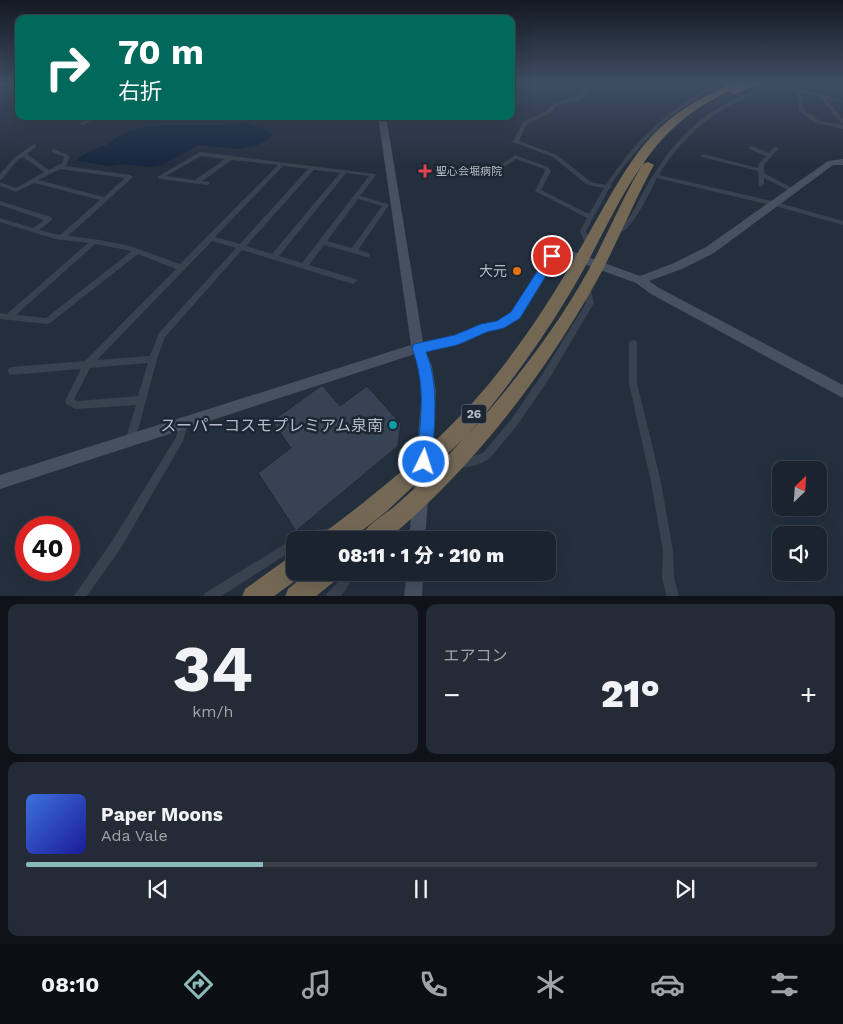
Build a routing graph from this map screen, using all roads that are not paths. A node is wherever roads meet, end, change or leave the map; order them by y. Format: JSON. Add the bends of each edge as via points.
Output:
{"nodes":[{"id":1,"x":551,"y":110,"type":"edge"},
{"id":2,"x":675,"y":110,"type":"edge"},
{"id":3,"x":690,"y":110,"type":"edge"},
{"id":4,"x":703,"y":110,"type":"edge"},
{"id":5,"x":716,"y":110,"type":"edge"},
{"id":6,"x":802,"y":110,"type":"edge"},
{"id":7,"x":833,"y":110,"type":"edge"},
{"id":8,"x":77,"y":120,"type":"edge"},
{"id":9,"x":90,"y":120,"type":"edge"},
{"id":10,"x":383,"y":120,"type":"edge"},
{"id":11,"x":85,"y":122,"type":"joint"},
{"id":12,"x":843,"y":122,"type":"edge"},
{"id":13,"x":843,"y":127,"type":"edge"},
{"id":14,"x":34,"y":146,"type":"dead end"},
{"id":15,"x":751,"y":148,"type":"dead end"},
{"id":16,"x":776,"y":148,"type":"dead end"},
{"id":17,"x":54,"y":152,"type":"dead end"},
{"id":18,"x":23,"y":154,"type":"junction"},
{"id":19,"x":769,"y":155,"type":"junction"},
{"id":20,"x":703,"y":156,"type":"dead end"},
{"id":21,"x":230,"y":158,"type":"junction"},
{"id":22,"x":843,"y":162,"type":"edge"},
{"id":23,"x":282,"y":164,"type":"junction"},
{"id":24,"x":60,"y":167,"type":"junction"},
{"id":25,"x":312,"y":168,"type":"junction"},
{"id":26,"x":497,"y":169,"type":"dead end"},
{"id":27,"x":344,"y":172,"type":"junction"},
{"id":28,"x":761,"y":172,"type":"junction"},
{"id":29,"x":49,"y":173,"type":"junction"},
{"id":30,"x":655,"y":176,"type":"junction"},
{"id":31,"x":0,"y":178,"type":"edge"},
{"id":32,"x":34,"y":180,"type":"junction"},
{"id":33,"x":196,"y":182,"type":"junction"},
{"id":34,"x":208,"y":183,"type":"dead end"},
{"id":35,"x":0,"y":184,"type":"edge"},
{"id":36,"x":761,"y":185,"type":"dead end"},
{"id":37,"x":609,"y":186,"type":"junction"},
{"id":38,"x":792,"y":190,"type":"junction"},
{"id":39,"x":356,"y":197,"type":"junction"},
{"id":40,"x":105,"y":199,"type":"junction"},
{"id":41,"x":0,"y":203,"type":"edge"},
{"id":42,"x":776,"y":204,"type":"junction"},
{"id":43,"x":590,"y":217,"type":"junction"},
{"id":44,"x":0,"y":220,"type":"edge"},
{"id":45,"x":843,"y":223,"type":"edge"},
{"id":46,"x":33,"y":231,"type":"junction"},
{"id":47,"x":612,"y":234,"type":"junction"},
{"id":48,"x":61,"y":238,"type":"junction"},
{"id":49,"x":210,"y":238,"type":"junction"},
{"id":50,"x":94,"y":241,"type":"junction"},
{"id":51,"x":323,"y":242,"type":"junction"},
{"id":52,"x":242,"y":247,"type":"junction"},
{"id":53,"x":137,"y":251,"type":"junction"},
{"id":54,"x":354,"y":251,"type":"junction"},
{"id":55,"x":585,"y":251,"type":"junction"},
{"id":56,"x":367,"y":255,"type":"dead end"},
{"id":57,"x":274,"y":257,"type":"junction"},
{"id":58,"x":598,"y":265,"type":"junction"},
{"id":59,"x":304,"y":266,"type":"junction"},
{"id":60,"x":182,"y":268,"type":"junction"},
{"id":61,"x":640,"y":280,"type":"junction"},
{"id":62,"x":353,"y":281,"type":"dead end"},
{"id":63,"x":4,"y":316,"type":"edge"},
{"id":64,"x":633,"y":343,"type":"dead end"},
{"id":65,"x":418,"y":348,"type":"junction"},
{"id":66,"x":153,"y":359,"type":"junction"},
{"id":67,"x":88,"y":364,"type":"junction"},
{"id":68,"x":12,"y":371,"type":"dead end"},
{"id":69,"x":843,"y":392,"type":"edge"},
{"id":70,"x":142,"y":400,"type":"junction"},
{"id":71,"x":183,"y":424,"type":"junction"},
{"id":72,"x":130,"y":441,"type":"junction"},
{"id":73,"x":424,"y":462,"type":"junction"},
{"id":74,"x":0,"y":482,"type":"edge"},
{"id":75,"x":420,"y":498,"type":"junction"},
{"id":76,"x":345,"y":531,"type":"edge"},
{"id":77,"x":381,"y":531,"type":"edge"},
{"id":78,"x":418,"y":531,"type":"edge"},
{"id":79,"x":286,"y":549,"type":"edge"},
{"id":80,"x":286,"y":573,"type":"edge"},
{"id":81,"x":316,"y":581,"type":"edge"},
{"id":82,"x":344,"y":581,"type":"edge"},
{"id":83,"x":414,"y":581,"type":"edge"},
{"id":84,"x":79,"y":596,"type":"edge"},
{"id":85,"x":209,"y":596,"type":"edge"},
{"id":86,"x":253,"y":596,"type":"edge"},
{"id":87,"x":296,"y":596,"type":"edge"},
{"id":88,"x":331,"y":596,"type":"edge"},
{"id":89,"x":413,"y":596,"type":"edge"},
{"id":90,"x":674,"y":596,"type":"edge"}],
"edges":[{"from":1,"to":37,"type":"street","via":[[525,123],[516,142],[555,156],[589,184]]},
{"from":2,"to":37,"type":"street","via":[[640,142]]},
{"from":3,"to":55,"type":"highway","number":"26","via":[[664,129],[649,147],[622,186]]},
{"from":4,"to":47,"type":"highway","number":"26","via":[[677,129],[653,157]]},
{"from":5,"to":30,"type":"street","via":[[692,129]]},
{"from":6,"to":13,"type":"street","via":[[818,122]]},
{"from":7,"to":12,"type":"street"},
{"from":8,"to":11,"type":"lane"},
{"from":9,"to":11,"type":"street"},
{"from":10,"to":65,"type":"street"},
{"from":14,"to":18,"type":"street"},
{"from":15,"to":19,"type":"street"},
{"from":16,"to":19,"type":"street"},
{"from":17,"to":24,"type":"street","via":[[67,156]]},
{"from":18,"to":29,"type":"street"},
{"from":18,"to":31,"type":"street"},
{"from":19,"to":28,"type":"street","via":[[760,165]]},
{"from":20,"to":28,"type":"street"},
{"from":21,"to":23,"type":"street"},
{"from":21,"to":33,"type":"street"},
{"from":21,"to":33,"type":"street","via":[[200,154],[160,177]]},
{"from":22,"to":38,"type":"street","via":[[831,163]]},
{"from":23,"to":25,"type":"street"},
{"from":23,"to":49,"type":"street"},
{"from":24,"to":29,"type":"street"},
{"from":24,"to":40,"type":"street","via":[[130,177]]},
{"from":25,"to":27,"type":"street"},
{"from":25,"to":52,"type":"street"},
{"from":26,"to":43,"type":"street","via":[[515,157],[546,168],[548,171],[538,191]]},
{"from":27,"to":39,"type":"street","via":[[373,175]]},
{"from":27,"to":57,"type":"street"},
{"from":28,"to":36,"type":"street"},
{"from":28,"to":38,"type":"street"},
{"from":29,"to":32,"type":"street"},
{"from":30,"to":42,"type":"street"},
{"from":30,"to":47,"type":"street","via":[[631,220]]},
{"from":32,"to":35,"type":"street","via":[[16,190]]},
{"from":32,"to":40,"type":"street"},
{"from":33,"to":34,"type":"street"},
{"from":37,"to":43,"type":"street"},
{"from":38,"to":42,"type":"street"},
{"from":39,"to":51,"type":"street"},
{"from":39,"to":54,"type":"street","via":[[386,205]]},
{"from":40,"to":48,"type":"street"},
{"from":41,"to":46,"type":"street","via":[[49,219]]},
{"from":42,"to":45,"type":"street"},
{"from":42,"to":61,"type":"street","via":[[710,250]]},
{"from":43,"to":55,"type":"street","via":[[583,231]]},
{"from":44,"to":46,"type":"street"},
{"from":46,"to":48,"type":"street"},
{"from":47,"to":58,"type":"highway","number":"26"},
{"from":48,"to":50,"type":"street"},
{"from":49,"to":52,"type":"street"},
{"from":49,"to":60,"type":"street"},
{"from":50,"to":53,"type":"street"},
{"from":50,"to":63,"type":"street"},
{"from":51,"to":54,"type":"street"},
{"from":51,"to":59,"type":"street"},
{"from":52,"to":57,"type":"street"},
{"from":52,"to":66,"type":"street","via":[[162,335]]},
{"from":53,"to":60,"type":"street"},
{"from":53,"to":63,"type":"street","via":[[47,321]]},
{"from":54,"to":56,"type":"street"},
{"from":55,"to":58,"type":"street"},
{"from":55,"to":65,"type":"street","via":[[552,256],[516,315],[500,325],[457,340]]},
{"from":55,"to":73,"type":"highway","number":"26","via":[[562,294],[506,376],[457,433]]},
{"from":57,"to":59,"type":"street"},
{"from":58,"to":61,"type":"street"},
{"from":58,"to":75,"type":"highway","number":"26","via":[[513,397]]},
{"from":59,"to":62,"type":"street"},
{"from":60,"to":67,"type":"street"},
{"from":61,"to":69,"type":"street"},
{"from":64,"to":90,"type":"street","via":[[633,383],[656,482],[668,551],[668,578]]},
{"from":65,"to":71,"type":"street"},
{"from":65,"to":73,"type":"street","via":[[426,366],[429,391]]},
{"from":66,"to":67,"type":"street"},
{"from":66,"to":70,"type":"street"},
{"from":67,"to":68,"type":"street"},
{"from":67,"to":70,"type":"street","via":[[69,401],[76,405]]},
{"from":70,"to":72,"type":"street"},
{"from":71,"to":72,"type":"street"},
{"from":71,"to":84,"type":"street","via":[[180,438],[115,547]]},
{"from":72,"to":74,"type":"street"},
{"from":73,"to":75,"type":"street"},
{"from":73,"to":76,"type":"highway","number":"26","via":[[380,504]]},
{"from":75,"to":77,"type":"highway","number":"26"},
{"from":75,"to":78,"type":"street"},
{"from":79,"to":85,"type":"street"},
{"from":80,"to":86,"type":"highway"},
{"from":81,"to":87,"type":"highway"},
{"from":82,"to":88,"type":"street"},
{"from":83,"to":89,"type":"street"}]}
